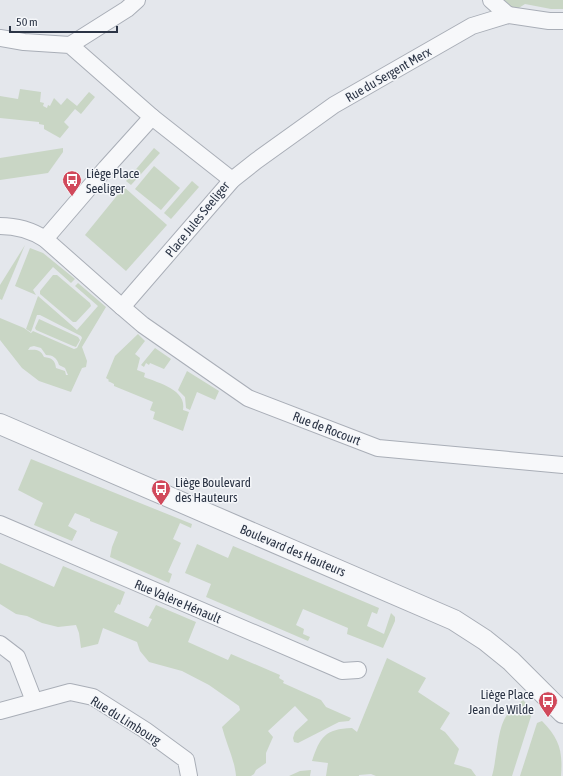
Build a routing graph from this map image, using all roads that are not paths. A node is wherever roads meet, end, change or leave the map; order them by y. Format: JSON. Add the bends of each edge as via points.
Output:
{"nodes":[{"id":1,"x":137,"y":0,"type":"edge"},
{"id":2,"x":491,"y":0,"type":"edge"},
{"id":3,"x":508,"y":15,"type":"junction"},
{"id":4,"x":563,"y":21,"type":"edge"},
{"id":5,"x":0,"y":38,"type":"edge"},
{"id":6,"x":70,"y":45,"type":"junction"},
{"id":7,"x":152,"y":117,"type":"junction"},
{"id":8,"x":232,"y":180,"type":"junction"},
{"id":9,"x":0,"y":226,"type":"edge"},
{"id":10,"x":45,"y":240,"type":"junction"},
{"id":11,"x":122,"y":307,"type":"junction"},
{"id":12,"x":0,"y":424,"type":"edge"},
{"id":13,"x":563,"y":465,"type":"edge"},
{"id":14,"x":0,"y":524,"type":"edge"},
{"id":15,"x":0,"y":644,"type":"edge"},
{"id":16,"x":358,"y":670,"type":"dead end"},
{"id":17,"x":34,"y":701,"type":"junction"},
{"id":18,"x":0,"y":711,"type":"edge"},
{"id":19,"x":563,"y":713,"type":"edge"},
{"id":20,"x":189,"y":776,"type":"edge"}],
"edges":[{"from":1,"to":6,"type":"street"},
{"from":2,"to":3,"type":"street"},
{"from":3,"to":4,"type":"street","name":"Rue du Sergent Merx"},
{"from":3,"to":8,"type":"street","name":"Rue du Sergent Merx","via":[[472,26],[334,104]]},
{"from":5,"to":6,"type":"street"},
{"from":6,"to":7,"type":"street","name":"Place Jules Seeliger"},
{"from":7,"to":8,"type":"street","name":"Place Jules Seeliger"},
{"from":7,"to":10,"type":"street"},
{"from":8,"to":11,"type":"street","name":"Place Jules Seeliger"},
{"from":9,"to":10,"type":"street","via":[[34,232]]},
{"from":10,"to":11,"type":"street"},
{"from":11,"to":13,"type":"street","name":"Rue de Rocourt","via":[[143,325],[248,398],[378,448]]},
{"from":12,"to":19,"type":"street","name":"Boulevard des Hauteurs","via":[[454,620],[511,661]]},
{"from":14,"to":16,"type":"street","name":"Rue Valère Hénault","via":[[332,667],[342,671]]},
{"from":15,"to":17,"type":"street","via":[[16,657]]},
{"from":17,"to":18,"type":"street","name":"Rue du Limbourg"},
{"from":17,"to":20,"type":"street","name":"Rue du Limbourg","via":[[70,692],[93,697],[146,730],[186,760]]}]}
